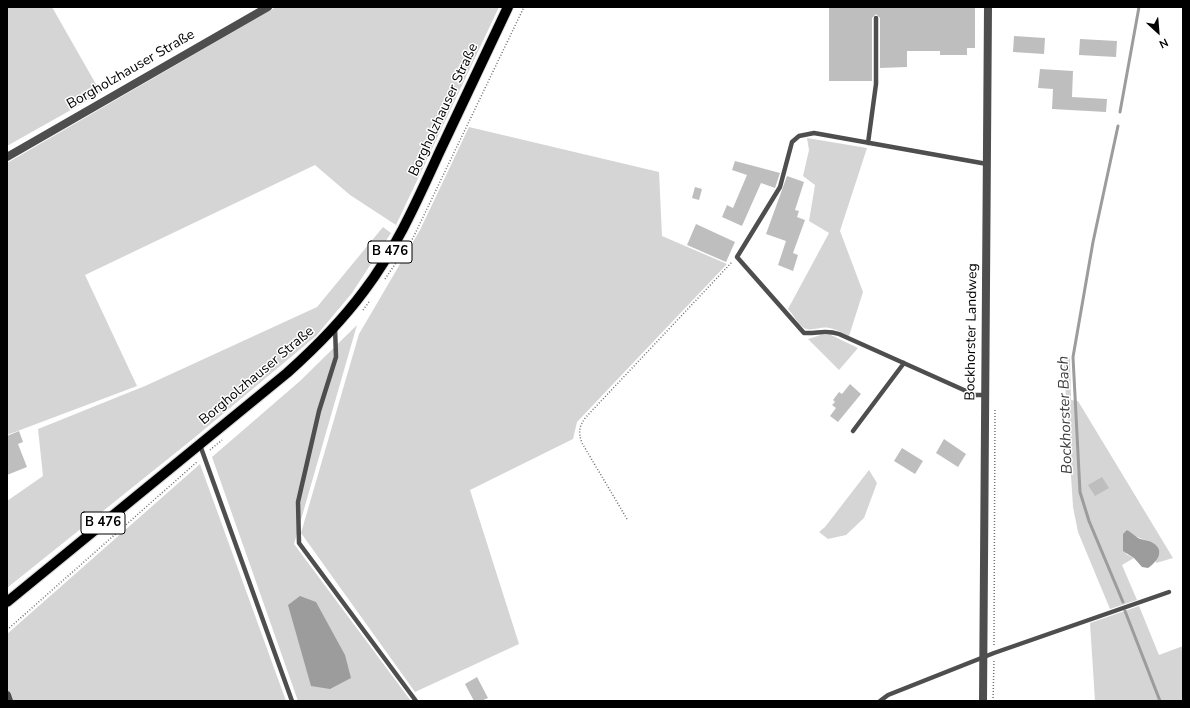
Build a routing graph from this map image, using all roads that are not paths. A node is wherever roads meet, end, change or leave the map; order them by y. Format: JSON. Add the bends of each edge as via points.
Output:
{"nodes":[{"id":1,"x":268,"y":7,"type":"edge"},
{"id":2,"x":508,"y":7,"type":"edge"},
{"id":3,"x":988,"y":7,"type":"edge"},
{"id":4,"x":876,"y":18,"type":"dead end"},
{"id":5,"x":868,"y":143,"type":"junction"},
{"id":6,"x":7,"y":157,"type":"edge"},
{"id":7,"x":987,"y":164,"type":"junction"},
{"id":8,"x":335,"y":327,"type":"junction"},
{"id":9,"x":904,"y":363,"type":"junction"},
{"id":10,"x":984,"y":395,"type":"junction"},
{"id":11,"x":853,"y":431,"type":"dead end"},
{"id":12,"x":199,"y":444,"type":"junction"},
{"id":13,"x":1168,"y":592,"type":"dead end"},
{"id":14,"x":7,"y":602,"type":"edge"},
{"id":15,"x":984,"y":657,"type":"junction"},
{"id":16,"x":7,"y":695,"type":"edge"},
{"id":17,"x":10,"y":701,"type":"edge"},
{"id":18,"x":292,"y":701,"type":"edge"},
{"id":19,"x":416,"y":701,"type":"edge"},
{"id":20,"x":880,"y":701,"type":"edge"},
{"id":21,"x":983,"y":701,"type":"edge"}],
"edges":[{"from":1,"to":6,"type":"street","name":"Borgholzhauser Straße"},
{"from":2,"to":8,"type":"main road","name":"Borgholzhauser Straße","number":"B 476","via":[[391,251]]},
{"from":3,"to":7,"type":"street","name":"Bockhorster Landweg"},
{"from":4,"to":5,"type":"lane","via":[[876,84]]},
{"from":5,"to":7,"type":"lane"},
{"from":5,"to":9,"type":"lane","via":[[814,133],[799,136],[792,142],[780,187],[737,257],[804,332],[811,334],[829,331]]},
{"from":7,"to":10,"type":"street","name":"Bockhorster Landweg"},
{"from":8,"to":12,"type":"main road","name":"Borgholzhauser Straße","number":"B 476","via":[[292,368]]},
{"from":8,"to":19,"type":"lane","via":[[336,357],[319,411],[298,502],[299,543]]},
{"from":9,"to":10,"type":"lane","via":[[975,395]]},
{"from":9,"to":11,"type":"lane"},
{"from":10,"to":15,"type":"street","name":"Bockhorster Landweg"},
{"from":12,"to":14,"type":"main road","name":"Borgholzhauser Straße","number":"B 476"},
{"from":12,"to":18,"type":"lane"},
{"from":13,"to":15,"type":"lane"},
{"from":15,"to":20,"type":"lane","via":[[888,695]]},
{"from":15,"to":21,"type":"street","name":"Bockhorster Landweg"},
{"from":16,"to":17,"type":"street"}]}
